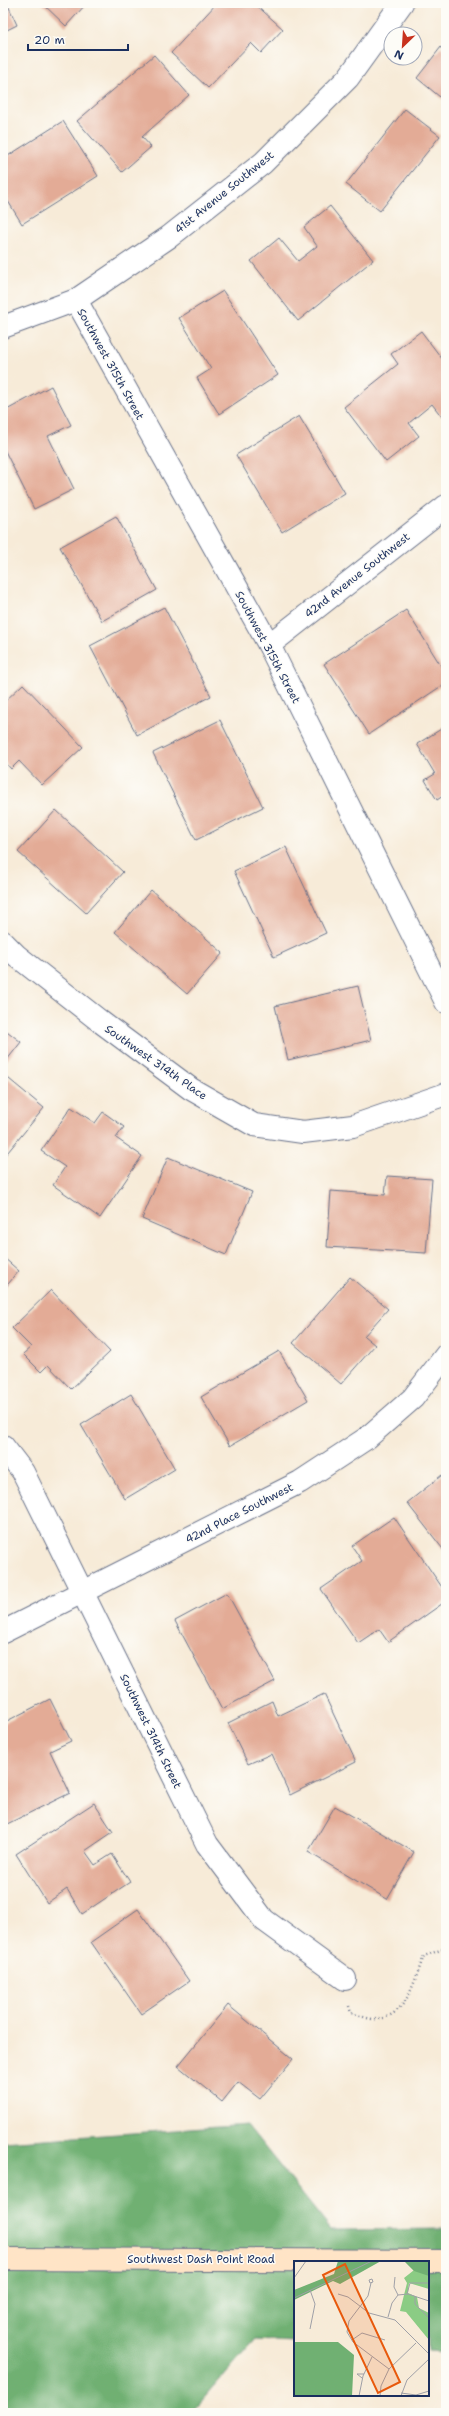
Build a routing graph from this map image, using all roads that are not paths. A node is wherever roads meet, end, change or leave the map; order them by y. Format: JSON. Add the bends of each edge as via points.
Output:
{"nodes":[{"id":1,"x":402,"y":3,"type":"edge"},
{"id":2,"x":76,"y":300,"type":"junction"},
{"id":3,"x":3,"y":327,"type":"edge"},
{"id":4,"x":446,"y":506,"type":"edge"},
{"id":5,"x":269,"y":645,"type":"junction"},
{"id":6,"x":3,"y":942,"type":"edge"},
{"id":7,"x":446,"y":1002,"type":"edge"},
{"id":8,"x":446,"y":1094,"type":"edge"},
{"id":9,"x":446,"y":1355,"type":"edge"},
{"id":10,"x":3,"y":1446,"type":"edge"},
{"id":11,"x":82,"y":1592,"type":"junction"},
{"id":12,"x":3,"y":1632,"type":"edge"},
{"id":13,"x":345,"y":1979,"type":"road end"},
{"id":14,"x":3,"y":2259,"type":"edge"},
{"id":15,"x":446,"y":2261,"type":"edge"}],
"edges":[{"from":1,"to":2,"type":"street","name":"41st Avenue Southwest","via":[[348,78],[263,163],[169,237]]},
{"from":2,"to":3,"type":"street","name":"41st Avenue Southwest"},
{"from":2,"to":5,"type":"street","name":"Southwest 315th Street"},
{"from":4,"to":5,"type":"street","name":"42nd Avenue Southwest"},
{"from":5,"to":7,"type":"street","name":"Southwest 315th Street"},
{"from":6,"to":8,"type":"street","name":"Southwest 314th Place","via":[[101,1022],[184,1084],[254,1125],[303,1132],[353,1126]]},
{"from":9,"to":11,"type":"street","name":"42nd Place Southwest","via":[[407,1403],[367,1438],[306,1478]]},
{"from":10,"to":11,"type":"street","name":"Southwest 314th Street","via":[[24,1472]]},
{"from":11,"to":12,"type":"street","name":"42nd Place Southwest"},
{"from":11,"to":13,"type":"street","name":"Southwest 314th Street","via":[[207,1844],[264,1920]]},
{"from":14,"to":15,"type":"main road","name":"Southwest Dash Point Road"}]}
